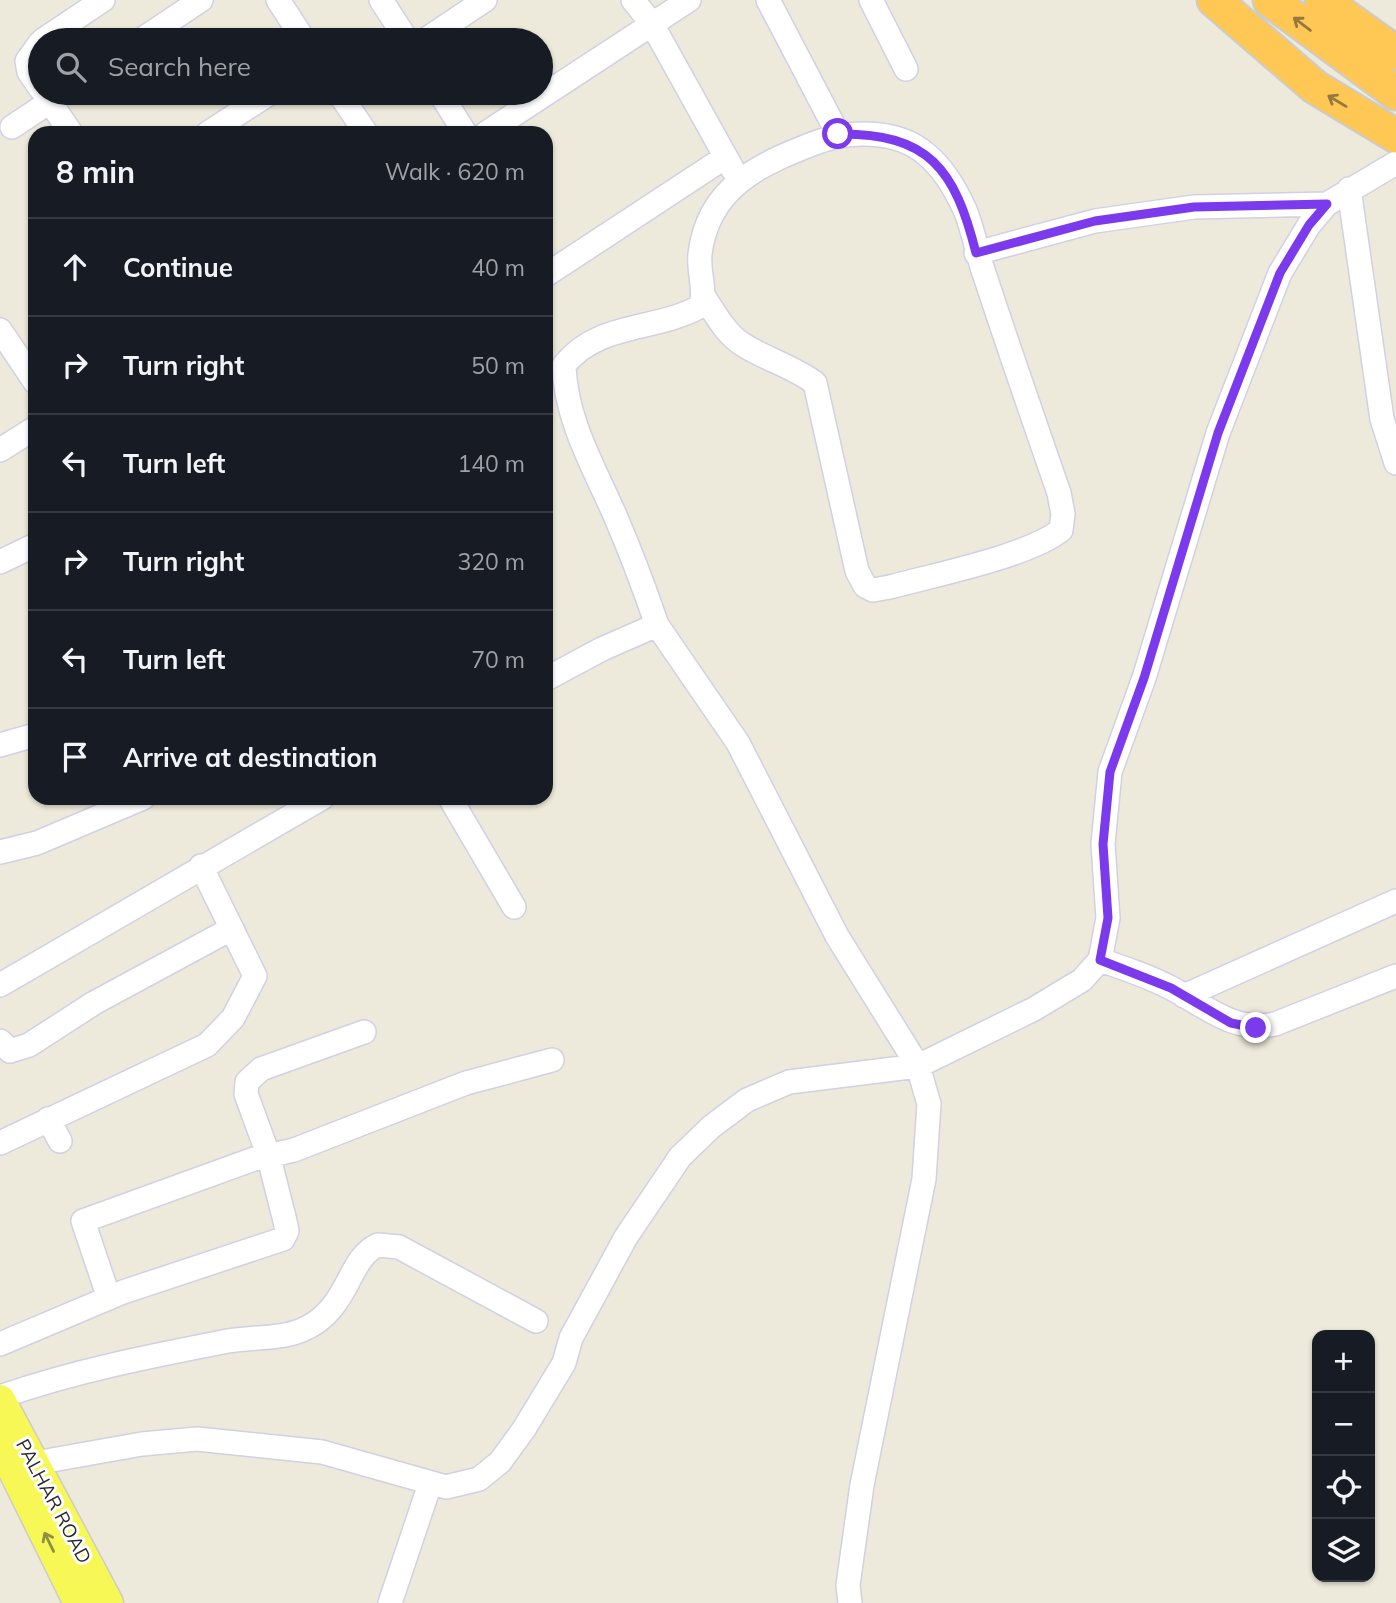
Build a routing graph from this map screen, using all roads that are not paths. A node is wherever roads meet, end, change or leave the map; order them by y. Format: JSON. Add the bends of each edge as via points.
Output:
{"nodes":[{"id":1,"x":103,"y":0,"type":"edge"},
{"id":2,"x":201,"y":0,"type":"edge"},
{"id":3,"x":278,"y":0,"type":"edge"},
{"id":4,"x":381,"y":0,"type":"edge"},
{"id":5,"x":485,"y":0,"type":"edge"},
{"id":6,"x":633,"y":0,"type":"edge"},
{"id":7,"x":689,"y":0,"type":"edge"},
{"id":8,"x":768,"y":0,"type":"edge"},
{"id":9,"x":872,"y":0,"type":"edge"},
{"id":10,"x":1214,"y":0,"type":"edge"},
{"id":11,"x":1270,"y":0,"type":"edge"},
{"id":12,"x":1322,"y":0,"type":"edge"},
{"id":13,"x":1353,"y":0,"type":"edge"},
{"id":14,"x":652,"y":24,"type":"junction"},
{"id":15,"x":62,"y":28,"type":"edge"},
{"id":16,"x":159,"y":28,"type":"edge"},
{"id":17,"x":296,"y":28,"type":"edge"},
{"id":18,"x":399,"y":28,"type":"edge"},
{"id":19,"x":443,"y":28,"type":"edge"},
{"id":20,"x":1396,"y":28,"type":"edge"},
{"id":21,"x":1396,"y":53,"type":"edge"},
{"id":22,"x":906,"y":69,"type":"dead end"},
{"id":23,"x":553,"y":89,"type":"edge"},
{"id":24,"x":1396,"y":93,"type":"edge"},
{"id":25,"x":37,"y":105,"type":"edge"},
{"id":26,"x":55,"y":105,"type":"edge"},
{"id":27,"x":251,"y":105,"type":"edge"},
{"id":28,"x":347,"y":105,"type":"edge"},
{"id":29,"x":448,"y":105,"type":"edge"},
{"id":30,"x":529,"y":105,"type":"edge"},
{"id":31,"x":67,"y":126,"type":"edge"},
{"id":32,"x":219,"y":126,"type":"edge"},
{"id":33,"x":361,"y":126,"type":"edge"},
{"id":34,"x":461,"y":126,"type":"edge"},
{"id":35,"x":497,"y":126,"type":"edge"},
{"id":36,"x":12,"y":127,"type":"dead end"},
{"id":37,"x":838,"y":134,"type":"junction"},
{"id":38,"x":1396,"y":136,"type":"edge"},
{"id":39,"x":724,"y":158,"type":"junction"},
{"id":40,"x":1396,"y":163,"type":"edge"},
{"id":41,"x":740,"y":178,"type":"junction"},
{"id":42,"x":1349,"y":189,"type":"junction"},
{"id":43,"x":1327,"y":204,"type":"junction"},
{"id":44,"x":976,"y":253,"type":"junction"},
{"id":45,"x":553,"y":270,"type":"edge"},
{"id":46,"x":704,"y":296,"type":"junction"},
{"id":47,"x":0,"y":330,"type":"edge"},
{"id":48,"x":28,"y":372,"type":"edge"},
{"id":49,"x":28,"y":432,"type":"edge"},
{"id":50,"x":0,"y":450,"type":"edge"},
{"id":51,"x":1396,"y":463,"type":"edge"},
{"id":52,"x":28,"y":548,"type":"edge"},
{"id":53,"x":0,"y":562,"type":"edge"},
{"id":54,"x":657,"y":625,"type":"junction"},
{"id":55,"x":553,"y":675,"type":"edge"},
{"id":56,"x":28,"y":738,"type":"edge"},
{"id":57,"x":0,"y":745,"type":"edge"},
{"id":58,"x":127,"y":805,"type":"edge"},
{"id":59,"x":310,"y":805,"type":"edge"},
{"id":60,"x":454,"y":805,"type":"edge"},
{"id":61,"x":0,"y":852,"type":"edge"},
{"id":62,"x":201,"y":866,"type":"junction"},
{"id":63,"x":1396,"y":901,"type":"edge"},
{"id":64,"x":514,"y":908,"type":"dead end"},
{"id":65,"x":231,"y":929,"type":"junction"},
{"id":66,"x":1100,"y":960,"type":"junction"},
{"id":67,"x":1396,"y":975,"type":"edge"},
{"id":68,"x":0,"y":985,"type":"edge"},
{"id":69,"x":1184,"y":996,"type":"junction"},
{"id":70,"x":364,"y":1032,"type":"dead end"},
{"id":71,"x":0,"y":1041,"type":"edge"},
{"id":72,"x":552,"y":1060,"type":"dead end"},
{"id":73,"x":918,"y":1066,"type":"junction"},
{"id":74,"x":48,"y":1119,"type":"junction"},
{"id":75,"x":60,"y":1141,"type":"dead end"},
{"id":76,"x":0,"y":1143,"type":"edge"},
{"id":77,"x":268,"y":1154,"type":"junction"},
{"id":78,"x":109,"y":1298,"type":"junction"},
{"id":79,"x":536,"y":1321,"type":"dead end"},
{"id":80,"x":0,"y":1344,"type":"edge"},
{"id":81,"x":0,"y":1399,"type":"edge"},
{"id":82,"x":0,"y":1443,"type":"edge"},
{"id":83,"x":16,"y":1470,"type":"edge"},
{"id":84,"x":430,"y":1484,"type":"junction"},
{"id":85,"x":79,"y":1603,"type":"edge"},
{"id":86,"x":108,"y":1603,"type":"edge"},
{"id":87,"x":390,"y":1603,"type":"edge"},
{"id":88,"x":850,"y":1603,"type":"edge"}],
"edges":[{"from":1,"to":15,"type":"street"},
{"from":2,"to":16,"type":"street"},
{"from":3,"to":17,"type":"street"},
{"from":4,"to":18,"type":"street"},
{"from":5,"to":19,"type":"street"},
{"from":6,"to":14,"type":"street"},
{"from":7,"to":14,"type":"street"},
{"from":8,"to":37,"type":"street"},
{"from":9,"to":22,"type":"street"},
{"from":38,"to":10,"type":"highway","one_way":true,"via":[[1315,87]]},
{"from":24,"to":11,"type":"highway","one_way":true},
{"from":12,"to":21,"type":"highway"},
{"from":13,"to":20,"type":"highway"},
{"from":14,"to":23,"type":"street"},
{"from":14,"to":39,"type":"street"},
{"from":25,"to":36,"type":"street"},
{"from":26,"to":31,"type":"street"},
{"from":27,"to":32,"type":"street"},
{"from":28,"to":33,"type":"street"},
{"from":29,"to":34,"type":"street"},
{"from":30,"to":35,"type":"street"},
{"from":37,"to":41,"type":"street"},
{"from":37,"to":44,"type":"street","via":[[865,133],[904,141],[925,153],[945,174],[966,211]]},
{"from":39,"to":41,"type":"street"},
{"from":39,"to":45,"type":"street"},
{"from":40,"to":42,"type":"street"},
{"from":41,"to":46,"type":"street","via":[[703,234]]},
{"from":42,"to":43,"type":"street"},
{"from":42,"to":51,"type":"street","via":[[1382,419]]},
{"from":43,"to":44,"type":"street","via":[[1194,207],[1107,219]]},
{"from":43,"to":66,"type":"street","via":[[1280,273],[1223,421],[1144,678],[1110,772],[1103,844],[1108,918]]},
{"from":44,"to":46,"type":"street","via":[[1059,493],[1061,530],[1048,541],[1025,549],[873,590],[864,586],[857,571],[815,383],[741,343]]},
{"from":46,"to":54,"type":"street","via":[[701,306],[687,314],[610,334],[578,348],[564,365],[564,387],[577,430],[636,564]]},
{"from":47,"to":48,"type":"street"},
{"from":49,"to":50,"type":"street"},
{"from":52,"to":53,"type":"street"},
{"from":54,"to":55,"type":"street"},
{"from":54,"to":73,"type":"street","via":[[738,743],[837,936]]},
{"from":56,"to":57,"type":"street"},
{"from":58,"to":61,"type":"street","via":[[37,843]]},
{"from":59,"to":62,"type":"street"},
{"from":60,"to":64,"type":"street"},
{"from":62,"to":65,"type":"street"},
{"from":62,"to":68,"type":"street"},
{"from":63,"to":69,"type":"street"},
{"from":65,"to":71,"type":"street","via":[[94,1003],[29,1045],[10,1051]]},
{"from":65,"to":74,"type":"street","via":[[256,976],[221,1032],[207,1045]]},
{"from":66,"to":69,"type":"street"},
{"from":66,"to":73,"type":"street","via":[[1082,980],[1034,1009]]},
{"from":67,"to":69,"type":"street","via":[[1256,1028],[1231,1023]]},
{"from":70,"to":77,"type":"street","via":[[261,1069],[247,1082],[246,1094]]},
{"from":72,"to":77,"type":"street","via":[[466,1083],[294,1150]]},
{"from":73,"to":84,"type":"street","via":[[789,1082],[747,1100],[711,1127],[680,1157],[626,1237],[571,1338],[564,1363],[500,1462],[463,1485]]},
{"from":73,"to":88,"type":"street","via":[[929,1104],[924,1179],[862,1485],[848,1585]]},
{"from":74,"to":75,"type":"street"},
{"from":74,"to":76,"type":"street"},
{"from":77,"to":78,"type":"street","via":[[287,1231],[283,1239]]},
{"from":77,"to":78,"type":"street","via":[[83,1221]]},
{"from":78,"to":80,"type":"street"},
{"from":79,"to":81,"type":"street","via":[[410,1253],[378,1245],[361,1258],[328,1315],[301,1331],[75,1372]]},
{"from":81,"to":83,"type":"main road","name":"PALHAR ROAD"},
{"from":82,"to":83,"type":"main road","name":"PALHAR ROAD"},
{"from":83,"to":84,"type":"street","via":[[142,1444],[197,1439],[322,1452]]},
{"from":85,"to":83,"type":"main road","name":"PALHAR ROAD","one_way":true},
{"from":83,"to":86,"type":"main road","name":"PALHAR ROAD"},
{"from":84,"to":87,"type":"street"}]}
